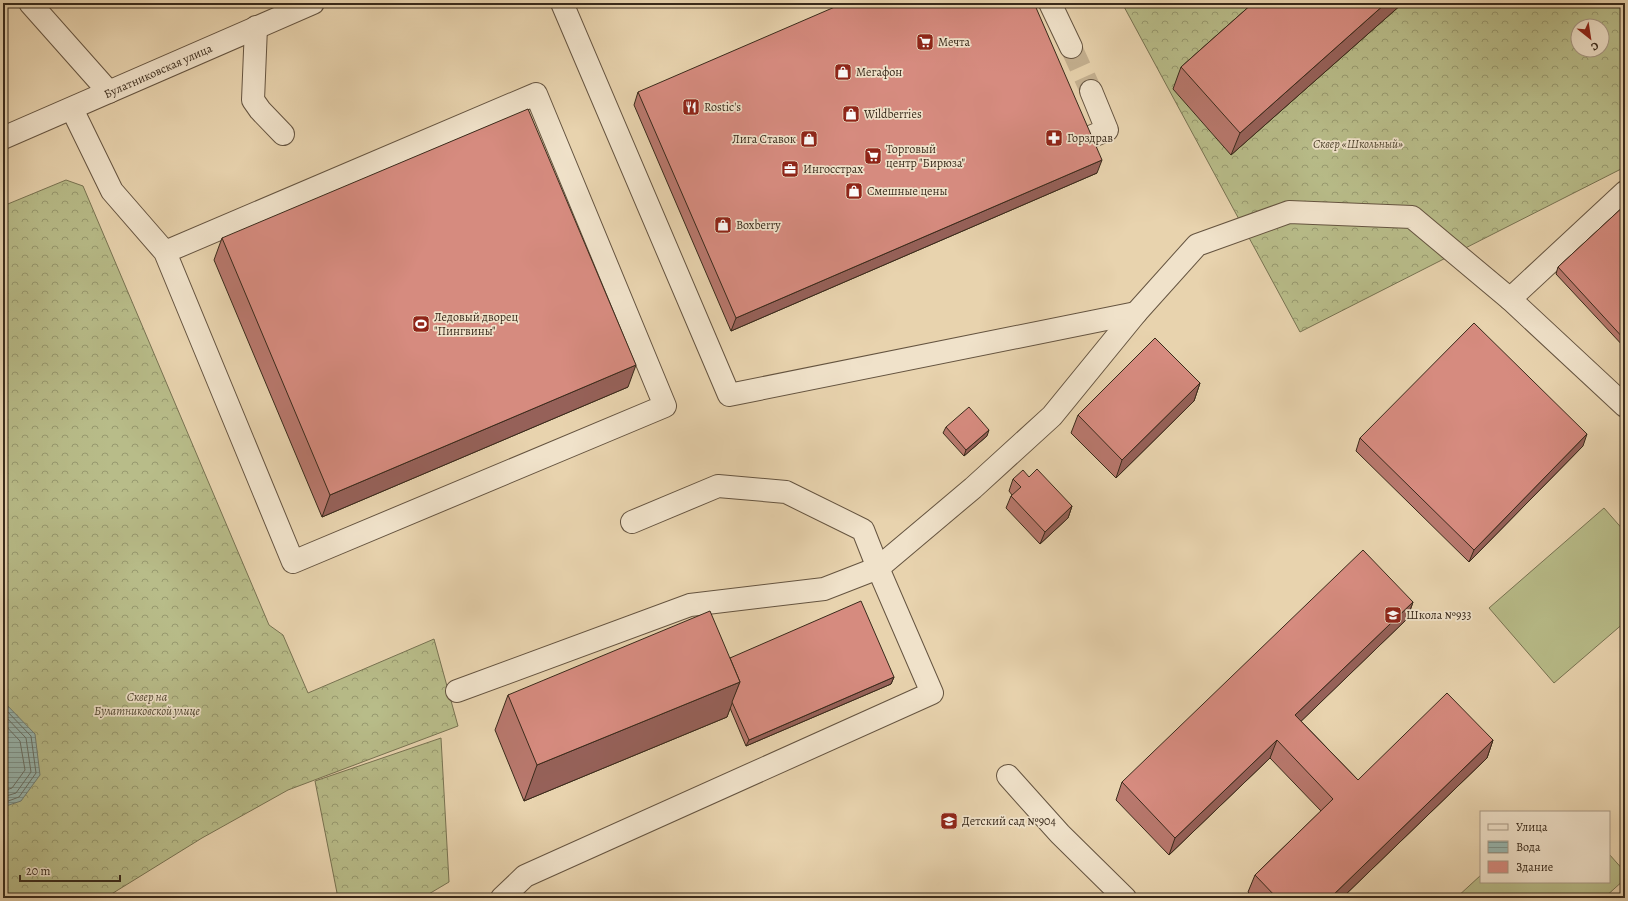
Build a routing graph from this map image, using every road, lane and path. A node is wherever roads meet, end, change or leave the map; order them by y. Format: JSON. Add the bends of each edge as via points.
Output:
{"nodes":[{"id":1,"x":30,"y":3,"type":"edge"},
{"id":2,"x":313,"y":3,"type":"edge"},
{"id":3,"x":562,"y":3,"type":"edge"},
{"id":4,"x":1050,"y":3,"type":"edge"},
{"id":5,"x":256,"y":27,"type":"junction"},
{"id":6,"x":1071,"y":47,"type":"tunnel mouth"},
{"id":7,"x":1091,"y":91,"type":"tunnel mouth"},
{"id":8,"x":109,"y":92,"type":"junction"},
{"id":9,"x":72,"y":109,"type":"junction"},
{"id":10,"x":283,"y":134,"type":"dead end"},
{"id":11,"x":3,"y":138,"type":"edge"},
{"id":12,"x":1083,"y":140,"type":"edge"},
{"id":13,"x":1625,"y":192,"type":"edge"},
{"id":14,"x":165,"y":252,"type":"junction"},
{"id":15,"x":1510,"y":299,"type":"junction"},
{"id":16,"x":1136,"y":313,"type":"junction"},
{"id":17,"x":1625,"y":406,"type":"edge"},
{"id":18,"x":632,"y":522,"type":"dead end"},
{"id":19,"x":878,"y":568,"type":"junction"},
{"id":20,"x":457,"y":691,"type":"dead end"},
{"id":21,"x":1008,"y":776,"type":"dead end"},
{"id":22,"x":502,"y":898,"type":"edge"},
{"id":23,"x":1125,"y":898,"type":"edge"}],
"edges":[{"from":1,"to":8,"type":"street"},
{"from":2,"to":5,"type":"street","name":"Булатниковская улица"},
{"from":3,"to":16,"type":"street","via":[[729,395]]},
{"from":4,"to":6,"type":"street"},
{"from":5,"to":8,"type":"street","name":"Булатниковская улица"},
{"from":5,"to":10,"type":"street","via":[[253,100]]},
{"from":7,"to":12,"type":"street","via":[[1107,130]]},
{"from":8,"to":9,"type":"street","name":"Булатниковская улица"},
{"from":9,"to":11,"type":"street","name":"Булатниковская улица"},
{"from":9,"to":14,"type":"street","via":[[112,191]]},
{"from":13,"to":15,"type":"street"},
{"from":14,"to":14,"type":"street","via":[[293,562],[665,406],[536,94]]},
{"from":15,"to":16,"type":"street","via":[[1412,217],[1289,212],[1197,245]]},
{"from":15,"to":17,"type":"street"},
{"from":16,"to":19,"type":"street","via":[[1052,416],[973,488]]},
{"from":18,"to":19,"type":"street","via":[[718,486],[786,492],[863,530]]},
{"from":19,"to":20,"type":"street","via":[[824,589],[690,605]]},
{"from":19,"to":22,"type":"street","via":[[932,693],[524,876]]},
{"from":21,"to":23,"type":"street","via":[[1060,834]]}]}
